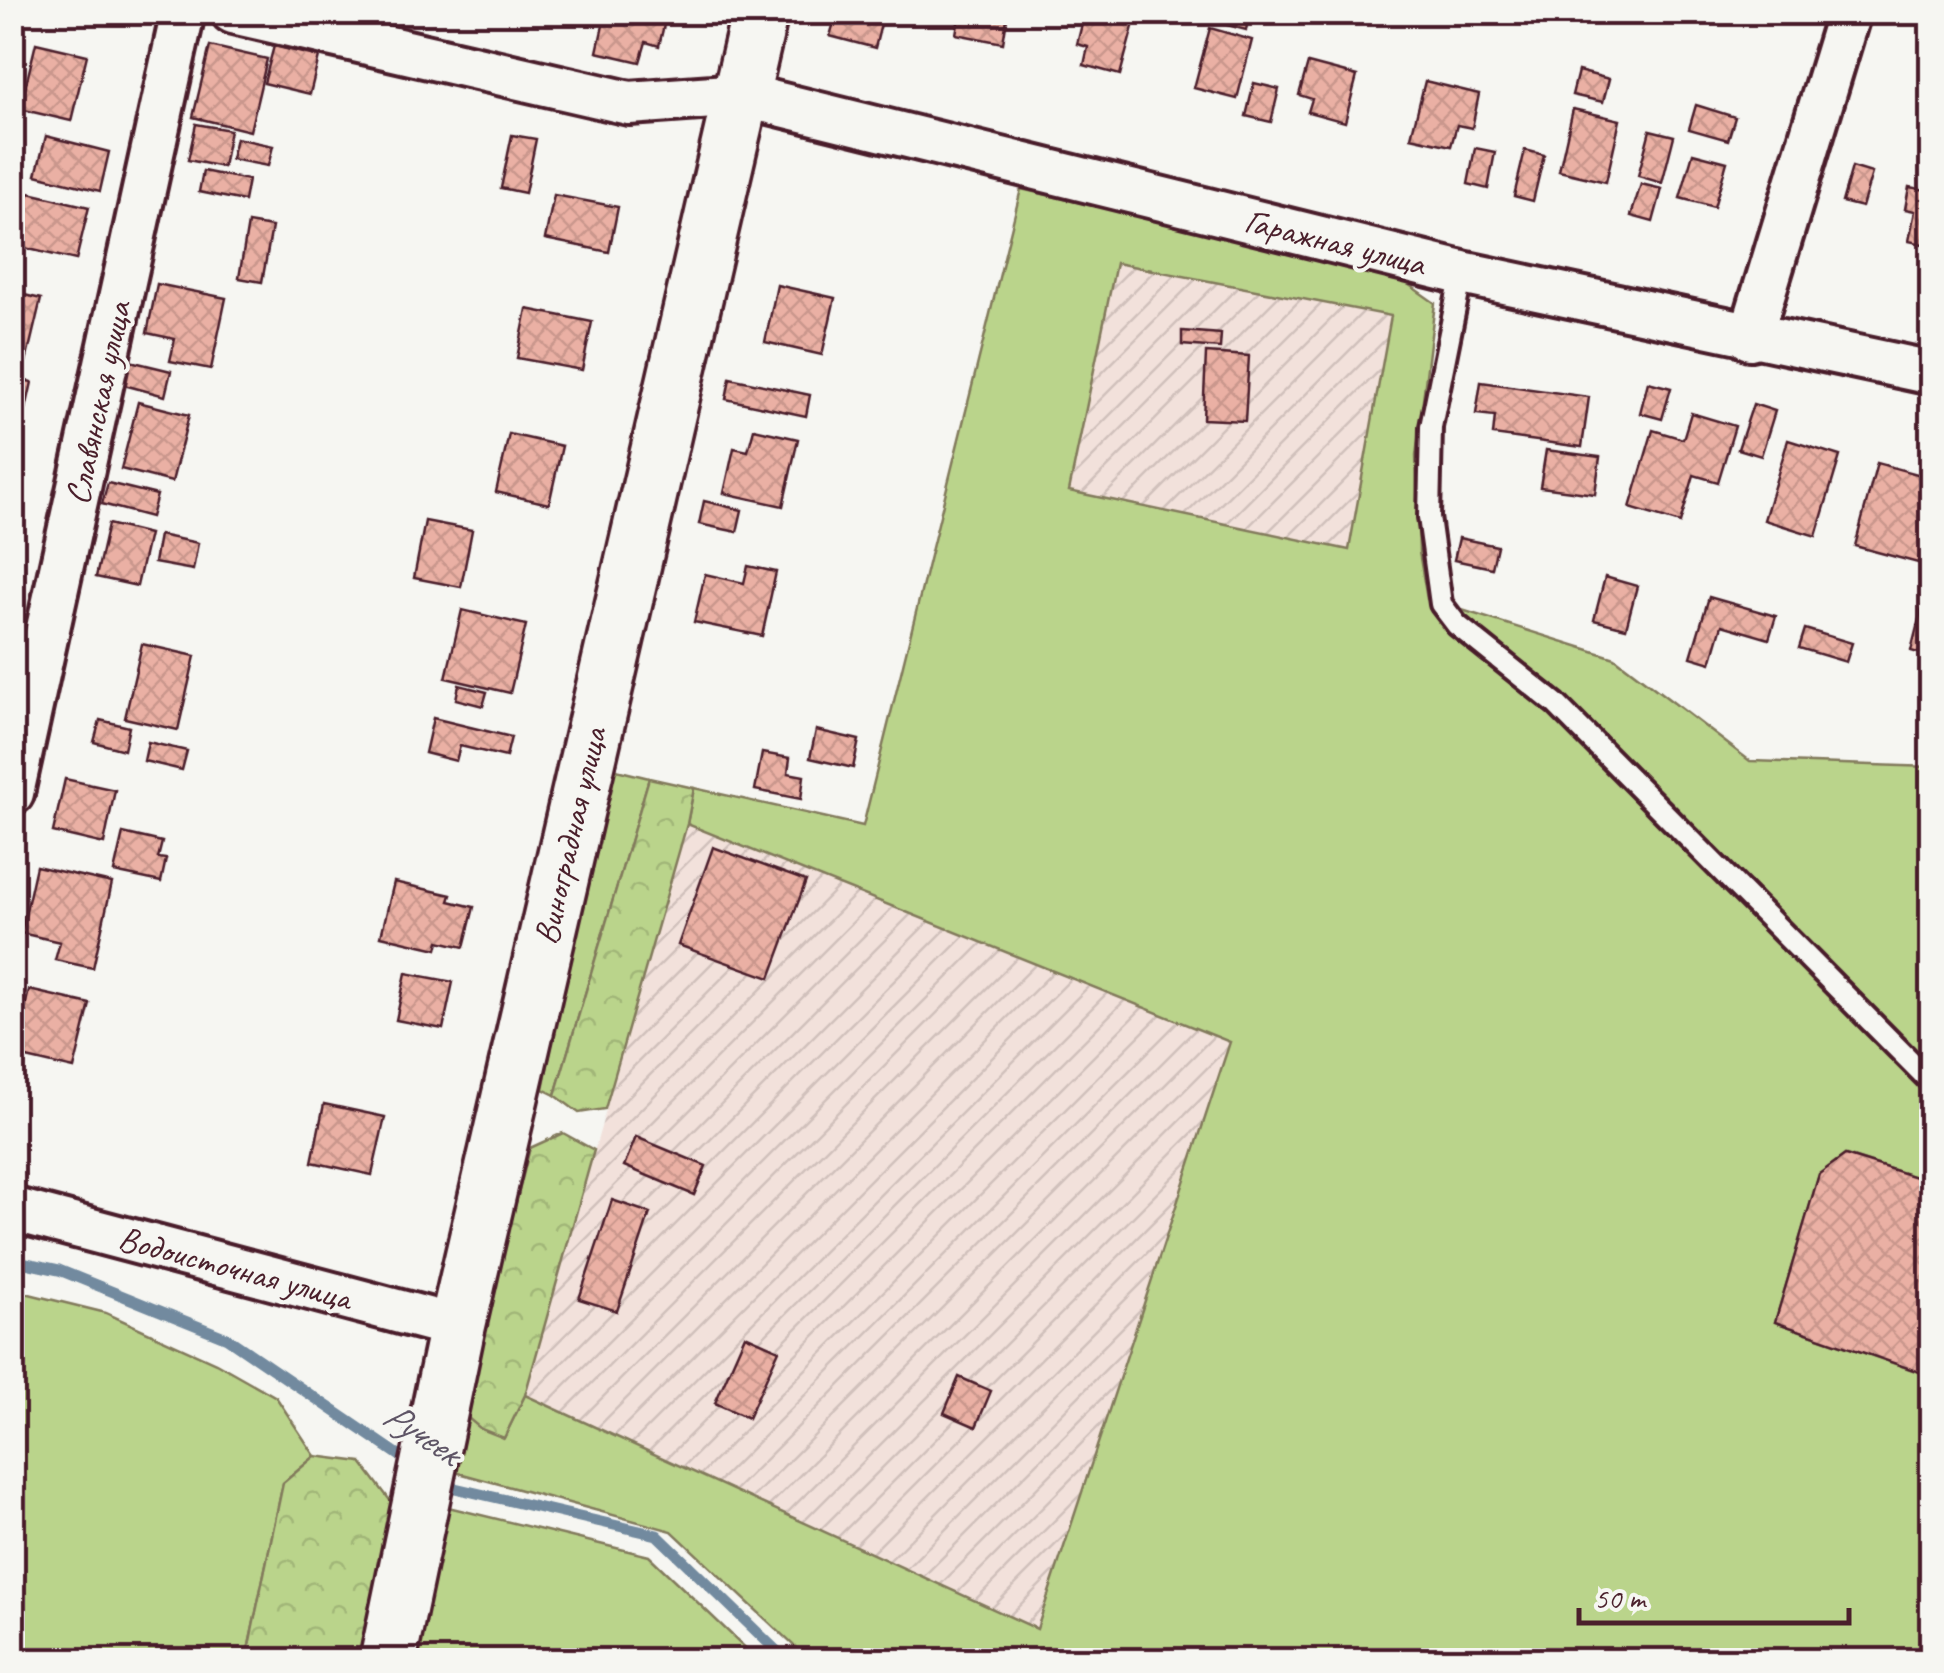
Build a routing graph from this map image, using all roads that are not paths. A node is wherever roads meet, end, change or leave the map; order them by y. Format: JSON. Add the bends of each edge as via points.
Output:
{"nodes":[{"id":1,"x":182,"y":12,"type":"edge"},
{"id":2,"x":233,"y":12,"type":"edge"},
{"id":3,"x":760,"y":12,"type":"edge"},
{"id":4,"x":1849,"y":12,"type":"edge"},
{"id":5,"x":742,"y":94,"type":"junction"},
{"id":6,"x":1462,"y":273,"type":"junction"},
{"id":7,"x":1750,"y":338,"type":"junction"},
{"id":8,"x":1932,"y":373,"type":"edge"},
{"id":9,"x":12,"y":793,"type":"edge"},
{"id":10,"x":1932,"y":1083,"type":"edge"},
{"id":11,"x":12,"y":1209,"type":"edge"},
{"id":12,"x":457,"y":1327,"type":"junction"},
{"id":13,"x":388,"y":1660,"type":"edge"}],
"edges":[{"from":1,"to":9,"type":"street","name":"Славянская улица"},
{"from":2,"to":5,"type":"street","name":"Гаражная улица","via":[[629,104]]},
{"from":3,"to":5,"type":"street","name":"Виноградная улица"},
{"from":4,"to":7,"type":"street"},
{"from":5,"to":6,"type":"street","name":"Гаражная улица"},
{"from":5,"to":12,"type":"street","name":"Виноградная улица"},
{"from":6,"to":7,"type":"street","name":"Гаражная улица"},
{"from":6,"to":10,"type":"lane","via":[[1431,427],[1430,517],[1441,604],[1457,625],[1556,704]]},
{"from":7,"to":8,"type":"street","name":"Гаражная улица"},
{"from":11,"to":12,"type":"street","name":"Водоисточная улица"},
{"from":12,"to":13,"type":"street","name":"Виноградная улица"}]}
